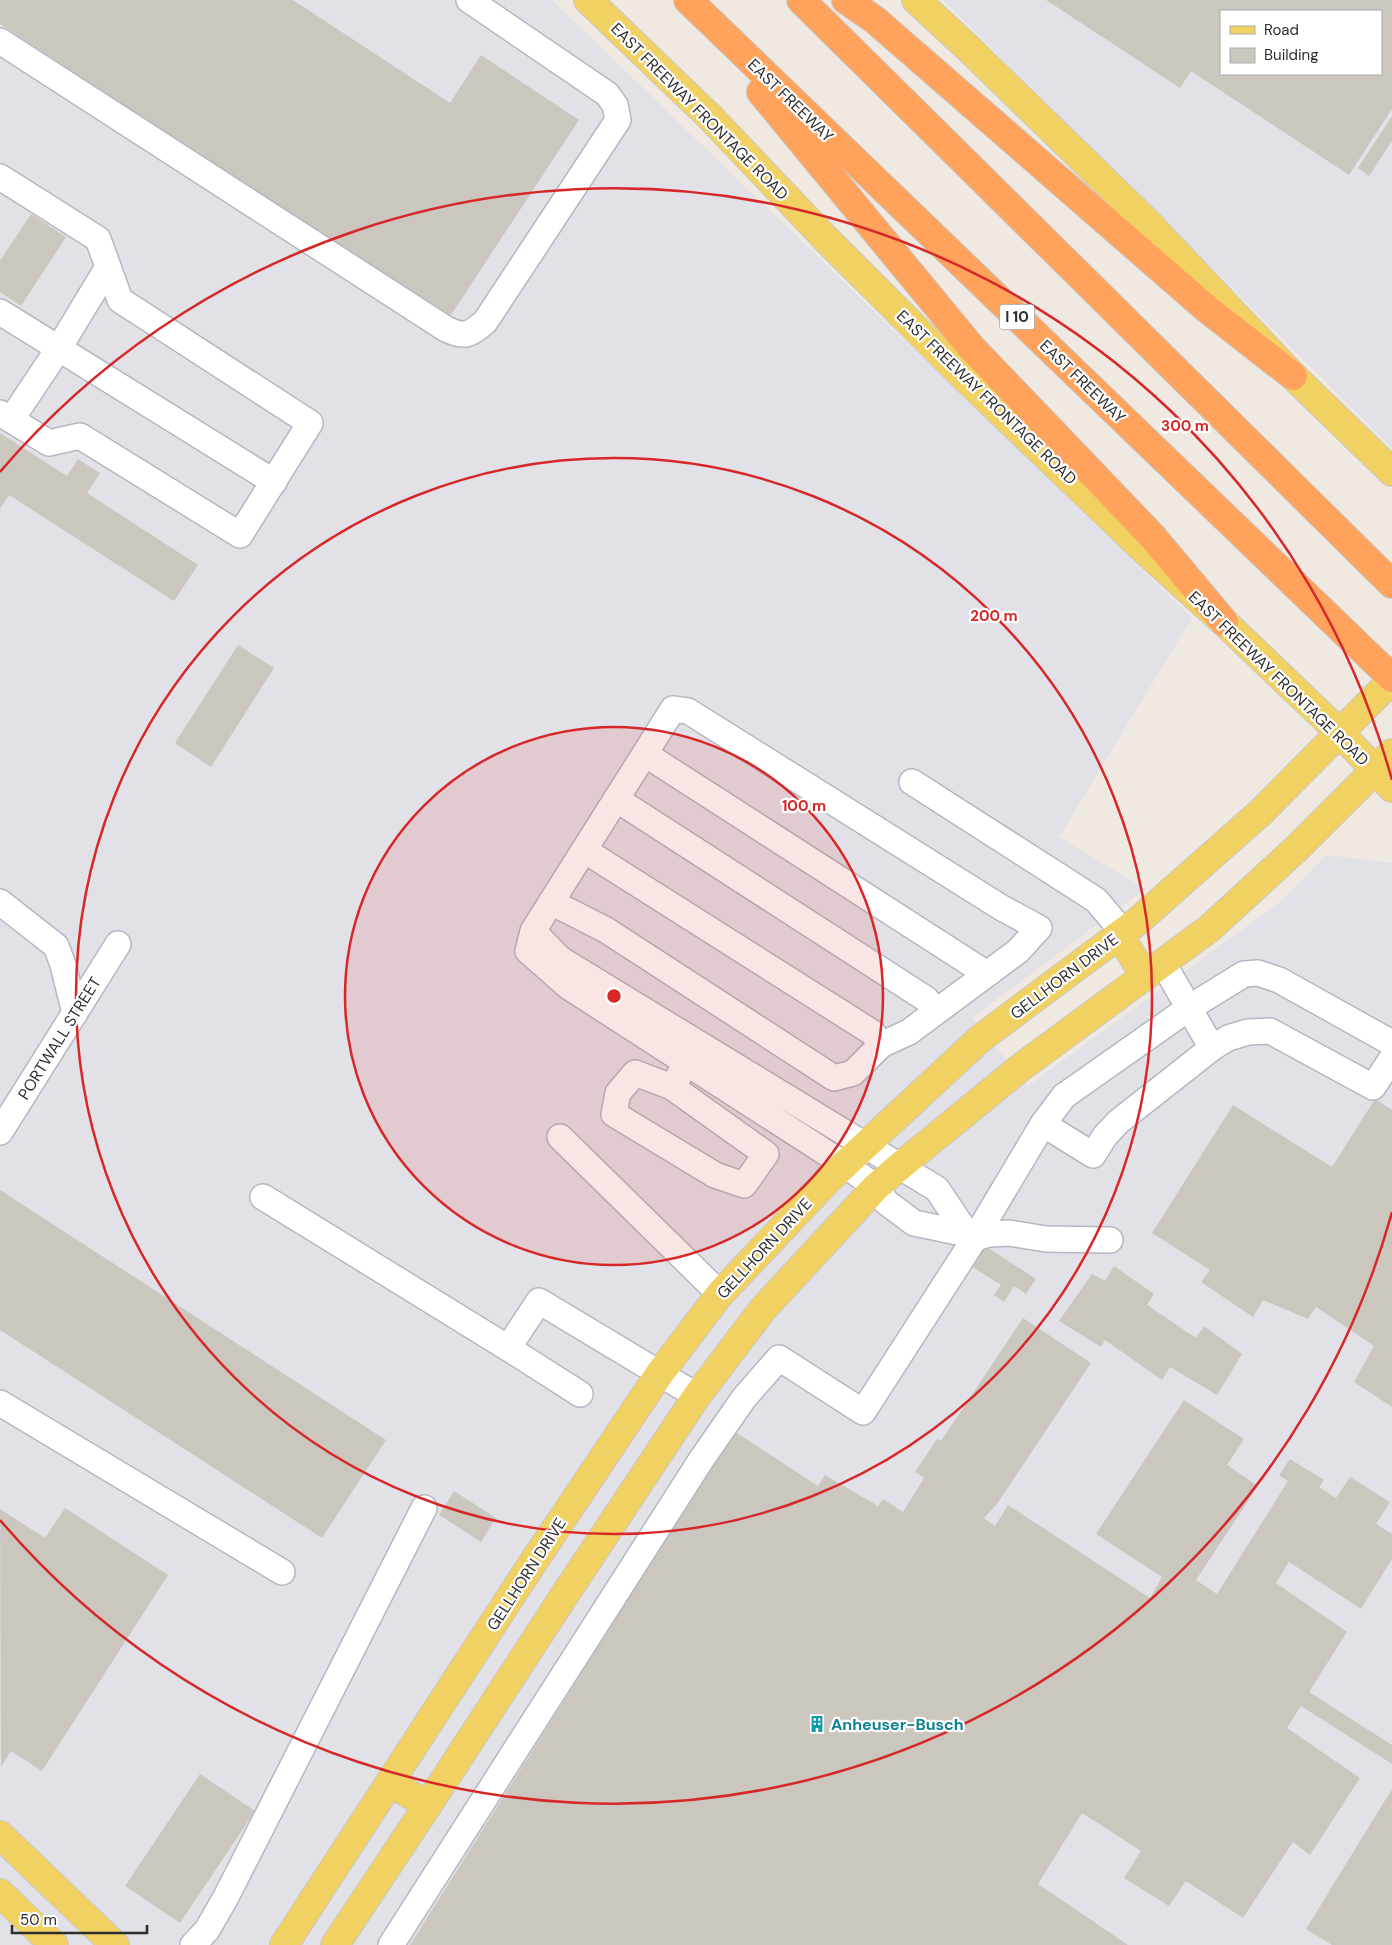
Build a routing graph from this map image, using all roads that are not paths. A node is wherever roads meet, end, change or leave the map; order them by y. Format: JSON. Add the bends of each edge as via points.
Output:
{"nodes":[{"id":1,"x":469,"y":0,"type":"edge"},
{"id":2,"x":588,"y":0,"type":"edge"},
{"id":3,"x":687,"y":0,"type":"edge"},
{"id":4,"x":801,"y":0,"type":"edge"},
{"id":5,"x":846,"y":0,"type":"edge"},
{"id":6,"x":916,"y":0,"type":"edge"},
{"id":7,"x":0,"y":40,"type":"edge"},
{"id":8,"x":0,"y":177,"type":"edge"},
{"id":9,"x":108,"y":268,"type":"junction"},
{"id":10,"x":0,"y":312,"type":"edge"},
{"id":11,"x":59,"y":348,"type":"junction"},
{"id":12,"x":1293,"y":376,"type":"junction"},
{"id":13,"x":6,"y":417,"type":"edge"},
{"id":14,"x":1392,"y":472,"type":"edge"},
{"id":15,"x":274,"y":482,"type":"junction"},
{"id":16,"x":1392,"y":584,"type":"edge"},
{"id":17,"x":1224,"y":622,"type":"junction"},
{"id":18,"x":1392,"y":679,"type":"edge"},
{"id":19,"x":1340,"y":733,"type":"junction"},
{"id":20,"x":645,"y":754,"type":"junction"},
{"id":21,"x":1386,"y":770,"type":"edge"},
{"id":22,"x":912,"y":782,"type":"dead end"},
{"id":23,"x":616,"y":799,"type":"junction"},
{"id":24,"x":584,"y":850,"type":"junction"},
{"id":25,"x":0,"y":902,"type":"edge"},
{"id":26,"x":551,"y":902,"type":"junction"},
{"id":27,"x":1121,"y":934,"type":"junction"},
{"id":28,"x":118,"y":944,"type":"dead end"},
{"id":29,"x":1154,"y":969,"type":"junction"},
{"id":30,"x":987,"y":974,"type":"junction"},
{"id":31,"x":1189,"y":1008,"type":"junction"},
{"id":32,"x":935,"y":1011,"type":"junction"},
{"id":33,"x":75,"y":1013,"type":"junction"},
{"id":34,"x":1392,"y":1043,"type":"edge"},
{"id":35,"x":881,"y":1045,"type":"junction"},
{"id":36,"x":697,"y":1047,"type":"junction"},
{"id":37,"x":1212,"y":1048,"type":"junction"},
{"id":38,"x":1392,"y":1058,"type":"edge"},
{"id":39,"x":672,"y":1087,"type":"junction"},
{"id":40,"x":1043,"y":1124,"type":"junction"},
{"id":41,"x":0,"y":1132,"type":"edge"},
{"id":42,"x":560,"y":1137,"type":"dead end"},
{"id":43,"x":864,"y":1146,"type":"junction"},
{"id":44,"x":845,"y":1165,"type":"junction"},
{"id":45,"x":899,"y":1166,"type":"junction"},
{"id":46,"x":876,"y":1187,"type":"junction"},
{"id":47,"x":263,"y":1197,"type":"dead end"},
{"id":48,"x":971,"y":1236,"type":"junction"},
{"id":49,"x":1110,"y":1240,"type":"dead end"},
{"id":50,"x":720,"y":1294,"type":"junction"},
{"id":51,"x":508,"y":1348,"type":"junction"},
{"id":52,"x":660,"y":1373,"type":"junction"},
{"id":53,"x":580,"y":1394,"type":"dead end"},
{"id":54,"x":697,"y":1396,"type":"junction"},
{"id":55,"x":0,"y":1402,"type":"edge"},
{"id":56,"x":424,"y":1508,"type":"dead end"},
{"id":57,"x":282,"y":1572,"type":"dead end"},
{"id":58,"x":524,"y":1576,"type":"junction"},
{"id":59,"x":562,"y":1599,"type":"junction"},
{"id":60,"x":390,"y":1782,"type":"junction"},
{"id":61,"x":428,"y":1805,"type":"junction"},
{"id":62,"x":0,"y":1835,"type":"edge"},
{"id":63,"x":0,"y":1893,"type":"edge"},
{"id":64,"x":54,"y":1945,"type":"edge"},
{"id":65,"x":115,"y":1945,"type":"edge"},
{"id":66,"x":193,"y":1945,"type":"edge"},
{"id":67,"x":284,"y":1945,"type":"edge"},
{"id":68,"x":335,"y":1945,"type":"edge"},
{"id":69,"x":391,"y":1945,"type":"edge"}],
"edges":[{"from":1,"to":7,"type":"street","via":[[601,89],[615,105],[618,120],[485,322],[470,334],[446,329]]},
{"from":2,"to":17,"type":"main road","name":"EAST FREEWAY FRONTAGE ROAD","via":[[710,117],[964,377]]},
{"from":3,"to":17,"type":"highway","via":[[971,347],[1152,536]]},
{"from":3,"to":18,"type":"highway","name":"EAST FREEWAY","number":"I 10"},
{"from":4,"to":16,"type":"highway"},
{"from":5,"to":12,"type":"highway","via":[[883,27],[1207,309]]},
{"from":6,"to":12,"type":"main road","via":[[1146,221]]},
{"from":8,"to":9,"type":"street","via":[[98,239]]},
{"from":9,"to":11,"type":"street"},
{"from":9,"to":15,"type":"street","via":[[120,300],[310,423]]},
{"from":10,"to":11,"type":"street"},
{"from":11,"to":13,"type":"street"},
{"from":11,"to":15,"type":"street"},
{"from":12,"to":14,"type":"main road"},
{"from":13,"to":15,"type":"street","via":[[49,443],[80,436],[240,536]]},
{"from":17,"to":19,"type":"main road","name":"EAST FREEWAY FRONTAGE ROAD"},
{"from":18,"to":19,"type":"main road","name":"GELLHORN DRIVE"},
{"from":19,"to":21,"type":"main road","name":"EAST FREEWAY FRONTAGE ROAD"},
{"from":19,"to":27,"type":"main road","name":"GELLHORN DRIVE","via":[[1260,813]]},
{"from":20,"to":23,"type":"street"},
{"from":20,"to":30,"type":"street"},
{"from":20,"to":30,"type":"street","via":[[673,709],[688,711],[1039,928],[1018,951]]},
{"from":21,"to":29,"type":"main road","via":[[1210,928]]},
{"from":22,"to":27,"type":"street","via":[[1096,900]]},
{"from":23,"to":24,"type":"street"},
{"from":23,"to":32,"type":"street","via":[[926,999]]},
{"from":24,"to":26,"type":"street"},
{"from":24,"to":35,"type":"street","via":[[874,1033]]},
{"from":25,"to":33,"type":"street","via":[[56,946]]},
{"from":26,"to":35,"type":"street","via":[[606,930],[834,1078],[853,1073]]},
{"from":26,"to":36,"type":"street","via":[[533,931],[560,959]]},
{"from":27,"to":29,"type":"main road"},
{"from":27,"to":43,"type":"main road","name":"GELLHORN DRIVE","via":[[981,1038]]},
{"from":28,"to":33,"type":"street","name":"PORTWALL STREET"},
{"from":29,"to":31,"type":"street"},
{"from":29,"to":45,"type":"main road","via":[[1020,1068]]},
{"from":30,"to":32,"type":"street"},
{"from":31,"to":34,"type":"street","via":[[1244,974],[1258,973],[1279,980]]},
{"from":31,"to":37,"type":"street"},
{"from":31,"to":40,"type":"street","via":[[1064,1096]]},
{"from":32,"to":35,"type":"street","via":[[909,1032]]},
{"from":33,"to":41,"type":"street","name":"PORTWALL STREET"},
{"from":36,"to":39,"type":"street"},
{"from":36,"to":43,"type":"street","via":[[804,1107]]},
{"from":36,"to":44,"type":"street"},
{"from":37,"to":38,"type":"street","via":[[1228,1038],[1248,1032],[1270,1031],[1373,1087]]},
{"from":37,"to":40,"type":"street","via":[[1118,1122],[1093,1155]]},
{"from":39,"to":39,"type":"street","via":[[766,1154],[744,1185],[714,1176],[614,1114],[618,1093],[635,1072]]},
{"from":40,"to":48,"type":"street"},
{"from":42,"to":50,"type":"street"},
{"from":43,"to":44,"type":"main road","name":"GELLHORN DRIVE"},
{"from":43,"to":45,"type":"street"},
{"from":44,"to":46,"type":"street"},
{"from":44,"to":50,"type":"main road","name":"GELLHORN DRIVE"},
{"from":45,"to":46,"type":"main road"},
{"from":45,"to":48,"type":"street","via":[[937,1189]]},
{"from":46,"to":48,"type":"street","via":[[886,1202],[914,1223]]},
{"from":46,"to":54,"type":"main road","via":[[763,1309]]},
{"from":47,"to":51,"type":"street"},
{"from":48,"to":49,"type":"street","via":[[1009,1233],[1046,1239]]},
{"from":48,"to":69,"type":"street","via":[[863,1412],[779,1358],[744,1398],[701,1460]]},
{"from":50,"to":52,"type":"main road","name":"GELLHORN DRIVE"},
{"from":51,"to":52,"type":"street","via":[[539,1301]]},
{"from":51,"to":53,"type":"street"},
{"from":52,"to":54,"type":"street"},
{"from":52,"to":58,"type":"main road","name":"GELLHORN DRIVE"},
{"from":54,"to":59,"type":"main road"},
{"from":55,"to":57,"type":"street"},
{"from":56,"to":66,"type":"street","via":[[226,1897],[208,1930]]},
{"from":58,"to":59,"type":"main road"},
{"from":58,"to":60,"type":"main road","name":"GELLHORN DRIVE"},
{"from":59,"to":61,"type":"main road"},
{"from":60,"to":61,"type":"main road"},
{"from":60,"to":67,"type":"main road","name":"GELLHORN DRIVE"},
{"from":61,"to":68,"type":"main road"},
{"from":62,"to":65,"type":"main road"},
{"from":63,"to":64,"type":"main road"}]}
